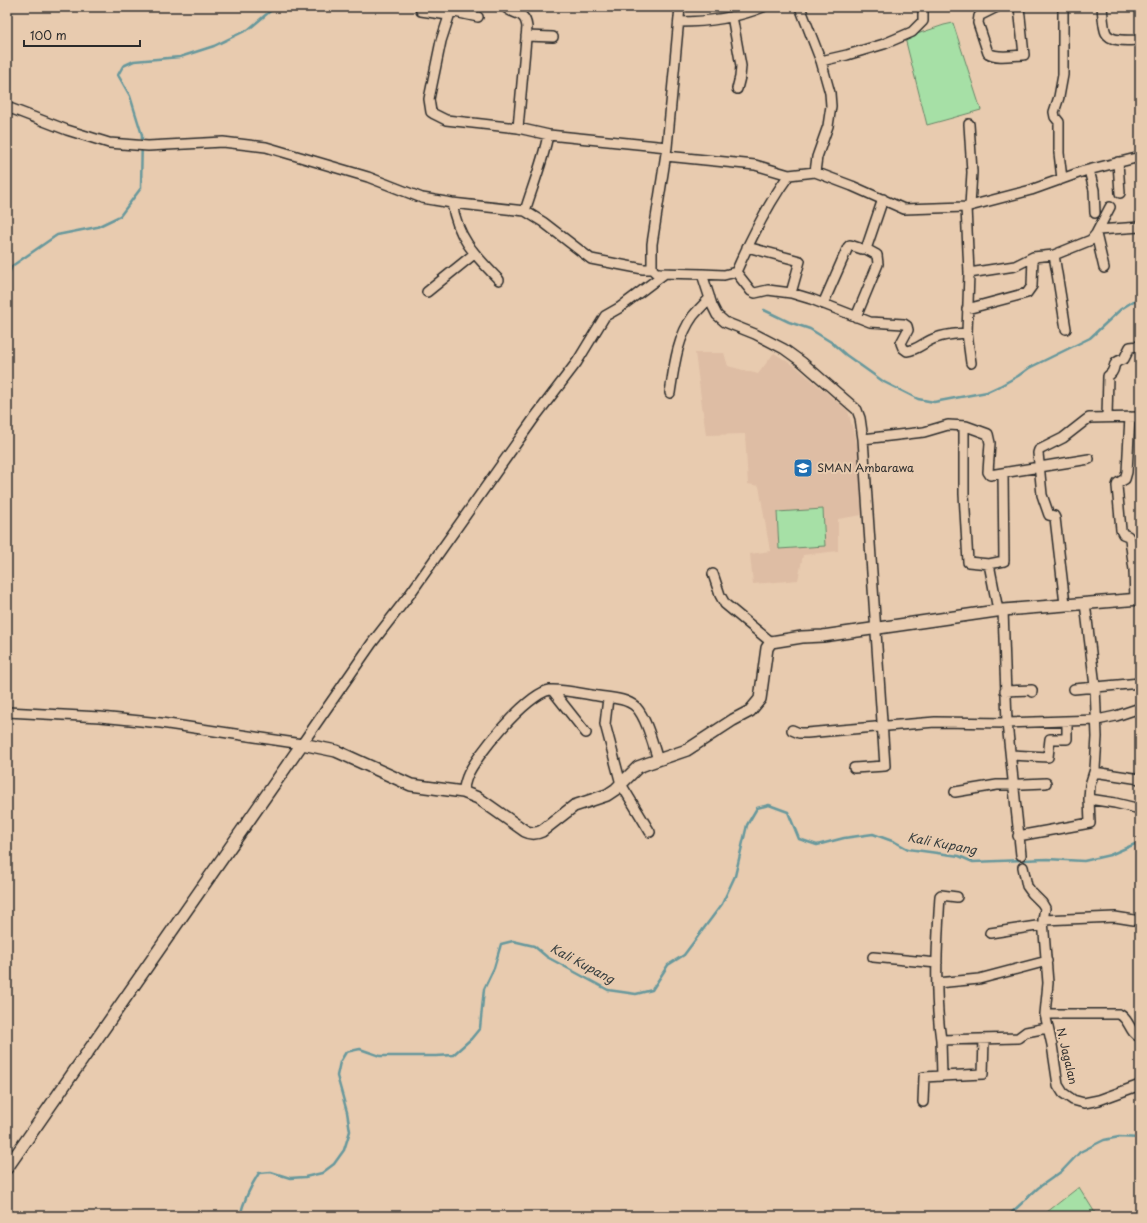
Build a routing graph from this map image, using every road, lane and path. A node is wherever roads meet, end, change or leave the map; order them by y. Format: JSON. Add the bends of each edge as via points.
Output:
{"nodes":[{"id":1,"x":420,"y":7,"type":"edge"},
{"id":2,"x":505,"y":7,"type":"edge"},
{"id":3,"x":680,"y":7,"type":"edge"},
{"id":4,"x":763,"y":7,"type":"edge"},
{"id":5,"x":800,"y":7,"type":"edge"},
{"id":6,"x":923,"y":7,"type":"edge"},
{"id":7,"x":998,"y":7,"type":"edge"},
{"id":8,"x":1019,"y":7,"type":"edge"},
{"id":9,"x":1063,"y":7,"type":"edge"},
{"id":10,"x":1102,"y":7,"type":"edge"},
{"id":11,"x":753,"y":9,"type":"edge"},
{"id":12,"x":450,"y":11,"type":"edge"},
{"id":13,"x":732,"y":16,"type":"junction"},
{"id":14,"x":478,"y":17,"type":"dead end"},
{"id":15,"x":679,"y":22,"type":"junction"},
{"id":16,"x":526,"y":36,"type":"junction"},
{"id":17,"x":553,"y":37,"type":"dead end"},
{"id":18,"x":1140,"y":40,"type":"edge"},
{"id":19,"x":821,"y":61,"type":"junction"},
{"id":20,"x":737,"y":89,"type":"dead end"},
{"id":21,"x":7,"y":106,"type":"edge"},
{"id":22,"x":969,"y":124,"type":"dead end"},
{"id":23,"x":518,"y":128,"type":"junction"},
{"id":24,"x":548,"y":135,"type":"junction"},
{"id":25,"x":667,"y":151,"type":"junction"},
{"id":26,"x":1140,"y":157,"type":"edge"},
{"id":27,"x":1118,"y":162,"type":"junction"},
{"id":28,"x":1089,"y":170,"type":"junction"},
{"id":29,"x":815,"y":172,"type":"junction"},
{"id":30,"x":789,"y":175,"type":"junction"},
{"id":31,"x":1062,"y":179,"type":"junction"},
{"id":32,"x":1120,"y":193,"type":"dead end"},
{"id":33,"x":883,"y":200,"type":"junction"},
{"id":34,"x":452,"y":203,"type":"junction"},
{"id":35,"x":968,"y":207,"type":"junction"},
{"id":36,"x":1110,"y":207,"type":"dead end"},
{"id":37,"x":525,"y":211,"type":"junction"},
{"id":38,"x":1095,"y":213,"type":"dead end"},
{"id":39,"x":1140,"y":227,"type":"edge"},
{"id":40,"x":1097,"y":232,"type":"junction"},
{"id":41,"x":747,"y":247,"type":"junction"},
{"id":42,"x":866,"y":248,"type":"junction"},
{"id":43,"x":474,"y":254,"type":"junction"},
{"id":44,"x":1054,"y":255,"type":"junction"},
{"id":45,"x":1033,"y":258,"type":"junction"},
{"id":46,"x":1104,"y":268,"type":"dead end"},
{"id":47,"x":652,"y":269,"type":"junction"},
{"id":48,"x":736,"y":272,"type":"junction"},
{"id":49,"x":969,"y":273,"type":"junction"},
{"id":50,"x":664,"y":274,"type":"junction"},
{"id":51,"x":702,"y":274,"type":"junction"},
{"id":52,"x":499,"y":280,"type":"dead end"},
{"id":53,"x":427,"y":292,"type":"dead end"},
{"id":54,"x":791,"y":293,"type":"junction"},
{"id":55,"x":710,"y":298,"type":"junction"},
{"id":56,"x":823,"y":304,"type":"junction"},
{"id":57,"x":967,"y":309,"type":"junction"},
{"id":58,"x":856,"y":317,"type":"junction"},
{"id":59,"x":1066,"y":330,"type":"dead end"},
{"id":60,"x":967,"y":333,"type":"junction"},
{"id":61,"x":1140,"y":346,"type":"edge"},
{"id":62,"x":971,"y":363,"type":"dead end"},
{"id":63,"x":670,"y":393,"type":"dead end"},
{"id":64,"x":1130,"y":417,"type":"junction"},
{"id":65,"x":1140,"y":417,"type":"edge"},
{"id":66,"x":1107,"y":418,"type":"junction"},
{"id":67,"x":964,"y":426,"type":"junction"},
{"id":68,"x":863,"y":438,"type":"junction"},
{"id":69,"x":1088,"y":458,"type":"dead end"},
{"id":70,"x":1040,"y":467,"type":"junction"},
{"id":71,"x":1003,"y":473,"type":"junction"},
{"id":72,"x":989,"y":564,"type":"junction"},
{"id":73,"x":713,"y":574,"type":"dead end"},
{"id":74,"x":1137,"y":599,"type":"edge"},
{"id":75,"x":1085,"y":603,"type":"junction"},
{"id":76,"x":1065,"y":604,"type":"junction"},
{"id":77,"x":1000,"y":610,"type":"junction"},
{"id":78,"x":875,"y":628,"type":"junction"},
{"id":79,"x":771,"y":642,"type":"junction"},
{"id":80,"x":1140,"y":683,"type":"edge"},
{"id":81,"x":1095,"y":686,"type":"junction"},
{"id":82,"x":1074,"y":689,"type":"dead end"},
{"id":83,"x":552,"y":690,"type":"junction"},
{"id":84,"x":1005,"y":691,"type":"junction"},
{"id":85,"x":1032,"y":692,"type":"dead end"},
{"id":86,"x":608,"y":698,"type":"junction"},
{"id":87,"x":1140,"y":708,"type":"edge"},
{"id":88,"x":7,"y":712,"type":"edge"},
{"id":89,"x":1097,"y":720,"type":"junction"},
{"id":90,"x":1067,"y":721,"type":"junction"},
{"id":91,"x":1007,"y":723,"type":"junction"},
{"id":92,"x":882,"y":726,"type":"junction"},
{"id":93,"x":792,"y":730,"type":"dead end"},
{"id":94,"x":586,"y":733,"type":"dead end"},
{"id":95,"x":302,"y":744,"type":"junction"},
{"id":96,"x":1011,"y":754,"type":"junction"},
{"id":97,"x":658,"y":760,"type":"junction"},
{"id":98,"x":854,"y":768,"type":"dead end"},
{"id":99,"x":1094,"y":772,"type":"junction"},
{"id":100,"x":1140,"y":780,"type":"edge"},
{"id":101,"x":1014,"y":783,"type":"junction"},
{"id":102,"x":1046,"y":783,"type":"dead end"},
{"id":103,"x":621,"y":784,"type":"junction"},
{"id":104,"x":463,"y":792,"type":"junction"},
{"id":105,"x":955,"y":792,"type":"dead end"},
{"id":106,"x":1089,"y":799,"type":"junction"},
{"id":107,"x":1140,"y":809,"type":"edge"},
{"id":108,"x":650,"y":832,"type":"dead end"},
{"id":109,"x":1018,"y":836,"type":"junction"},
{"id":110,"x":1021,"y":855,"type":"dead end"},
{"id":111,"x":1023,"y":866,"type":"dead end"},
{"id":112,"x":957,"y":897,"type":"dead end"},
{"id":113,"x":1140,"y":921,"type":"edge"},
{"id":114,"x":1043,"y":923,"type":"junction"},
{"id":115,"x":990,"y":933,"type":"dead end"},
{"id":116,"x":873,"y":957,"type":"dead end"},
{"id":117,"x":1047,"y":961,"type":"junction"},
{"id":118,"x":937,"y":963,"type":"junction"},
{"id":119,"x":937,"y":983,"type":"junction"},
{"id":120,"x":1046,"y":1014,"type":"junction"},
{"id":121,"x":1047,"y":1028,"type":"junction"},
{"id":122,"x":1140,"y":1037,"type":"edge"},
{"id":123,"x":984,"y":1039,"type":"junction"},
{"id":124,"x":941,"y":1040,"type":"junction"},
{"id":125,"x":942,"y":1076,"type":"junction"},
{"id":126,"x":1140,"y":1085,"type":"edge"},
{"id":127,"x":923,"y":1102,"type":"dead end"},
{"id":128,"x":7,"y":1168,"type":"edge"}],
"edges":[{"from":1,"to":12,"type":"street","via":[[421,11]]},
{"from":2,"to":16,"type":"street","via":[[524,17]]},
{"from":3,"to":15,"type":"street"},
{"from":4,"to":11,"type":"street"},
{"from":5,"to":19,"type":"street"},
{"from":6,"to":19,"type":"street","via":[[923,21],[912,32],[884,44]]},
{"from":7,"to":8,"type":"street","via":[[979,16],[978,23],[988,53],[992,56],[1024,55]]},
{"from":9,"to":31,"type":"street","via":[[1063,75],[1054,112],[1059,122]]},
{"from":10,"to":18,"type":"street","via":[[1106,33],[1109,37]]},
{"from":11,"to":13,"type":"street"},
{"from":12,"to":14,"type":"street"},
{"from":12,"to":23,"type":"street","via":[[429,99],[431,112],[446,120]]},
{"from":13,"to":15,"type":"street","via":[[713,21]]},
{"from":13,"to":20,"type":"street","via":[[741,66]]},
{"from":15,"to":25,"type":"street"},
{"from":16,"to":17,"type":"street"},
{"from":16,"to":23,"type":"street"},
{"from":19,"to":29,"type":"street","via":[[831,106]]},
{"from":21,"to":34,"type":"street","via":[[68,130],[110,142],[136,146],[223,142],[266,147],[368,177],[422,198]]},
{"from":22,"to":35,"type":"street","via":[[972,172]]},
{"from":23,"to":24,"type":"street"},
{"from":24,"to":25,"type":"street"},
{"from":24,"to":37,"type":"street","via":[[543,159]]},
{"from":25,"to":30,"type":"street","via":[[756,165]]},
{"from":25,"to":47,"type":"street","via":[[652,244]]},
{"from":26,"to":27,"type":"street"},
{"from":27,"to":28,"type":"street"},
{"from":27,"to":32,"type":"street"},
{"from":28,"to":31,"type":"street"},
{"from":28,"to":38,"type":"street","via":[[1094,190]]},
{"from":29,"to":30,"type":"street"},
{"from":29,"to":33,"type":"street"},
{"from":30,"to":41,"type":"street","via":[[774,196]]},
{"from":31,"to":35,"type":"street"},
{"from":33,"to":35,"type":"street","via":[[904,209]]},
{"from":33,"to":42,"type":"street"},
{"from":34,"to":37,"type":"street"},
{"from":34,"to":43,"type":"street","via":[[455,220]]},
{"from":35,"to":49,"type":"street"},
{"from":36,"to":40,"type":"street"},
{"from":37,"to":47,"type":"street","via":[[591,259]]},
{"from":39,"to":40,"type":"street"},
{"from":40,"to":44,"type":"street","via":[[1090,240]]},
{"from":40,"to":46,"type":"street"},
{"from":41,"to":48,"type":"street"},
{"from":41,"to":54,"type":"street","via":[[800,261]]},
{"from":42,"to":56,"type":"street","via":[[862,250],[850,245],[848,247]]},
{"from":42,"to":58,"type":"street","via":[[877,255],[878,264]]},
{"from":43,"to":52,"type":"street"},
{"from":43,"to":53,"type":"street"},
{"from":44,"to":45,"type":"street"},
{"from":44,"to":59,"type":"street"},
{"from":45,"to":49,"type":"street","via":[[1015,266]]},
{"from":45,"to":57,"type":"street","via":[[1032,286],[1027,293]]},
{"from":47,"to":50,"type":"street"},
{"from":48,"to":51,"type":"street","via":[[724,275]]},
{"from":48,"to":54,"type":"street","via":[[751,292],[768,290]]},
{"from":49,"to":57,"type":"street"},
{"from":50,"to":51,"type":"street"},
{"from":50,"to":95,"type":"street","via":[[605,316],[576,362]]},
{"from":51,"to":55,"type":"street"},
{"from":54,"to":56,"type":"street"},
{"from":55,"to":63,"type":"street","via":[[693,317],[681,338]]},
{"from":55,"to":68,"type":"street","via":[[718,315],[725,322],[784,349],[857,410]]},
{"from":56,"to":58,"type":"street"},
{"from":57,"to":60,"type":"street"},
{"from":58,"to":60,"type":"street","via":[[870,322],[907,326],[908,330],[901,343],[906,351],[942,335]]},
{"from":60,"to":62,"type":"street"},
{"from":61,"to":66,"type":"street","via":[[1130,347],[1124,359],[1116,361],[1114,370],[1108,376]]},
{"from":64,"to":65,"type":"street"},
{"from":64,"to":66,"type":"street"},
{"from":64,"to":74,"type":"street","via":[[1127,472],[1125,479],[1117,486],[1122,530],[1130,539]]},
{"from":66,"to":70,"type":"street","via":[[1090,418],[1063,438],[1041,447],[1038,453]]},
{"from":67,"to":68,"type":"street","via":[[948,425],[924,432]]},
{"from":67,"to":71,"type":"street","via":[[988,434],[989,474]]},
{"from":67,"to":72,"type":"street","via":[[968,562]]},
{"from":68,"to":78,"type":"street"},
{"from":69,"to":70,"type":"street"},
{"from":70,"to":71,"type":"street"},
{"from":70,"to":76,"type":"street","via":[[1042,495],[1049,515],[1055,518]]},
{"from":71,"to":72,"type":"street","via":[[1004,561]]},
{"from":72,"to":77,"type":"street"},
{"from":73,"to":79,"type":"street","via":[[725,604]]},
{"from":74,"to":75,"type":"street"},
{"from":75,"to":76,"type":"street"},
{"from":75,"to":81,"type":"street"},
{"from":76,"to":77,"type":"street"},
{"from":77,"to":78,"type":"street"},
{"from":77,"to":84,"type":"street"},
{"from":78,"to":79,"type":"street"},
{"from":78,"to":92,"type":"street"},
{"from":79,"to":97,"type":"street","via":[[767,648],[760,699],[750,711],[687,750]]},
{"from":80,"to":81,"type":"street"},
{"from":81,"to":82,"type":"street"},
{"from":81,"to":89,"type":"street"},
{"from":83,"to":86,"type":"street"},
{"from":83,"to":94,"type":"street"},
{"from":83,"to":104,"type":"street","via":[[548,690],[515,714],[492,739],[466,777]]},
{"from":84,"to":85,"type":"street"},
{"from":84,"to":91,"type":"street"},
{"from":86,"to":97,"type":"street","via":[[628,701],[636,708],[644,719]]},
{"from":86,"to":103,"type":"street","via":[[605,724]]},
{"from":87,"to":89,"type":"street"},
{"from":88,"to":95,"type":"street","via":[[161,723]]},
{"from":89,"to":90,"type":"street"},
{"from":89,"to":99,"type":"street"},
{"from":90,"to":91,"type":"street"},
{"from":90,"to":96,"type":"street","via":[[1066,739],[1050,739],[1048,758]]},
{"from":91,"to":92,"type":"street","via":[[935,722]]},
{"from":91,"to":96,"type":"street"},
{"from":92,"to":93,"type":"street","via":[[807,734]]},
{"from":92,"to":98,"type":"street","via":[[885,766]]},
{"from":95,"to":104,"type":"street","via":[[336,752],[411,784]]},
{"from":95,"to":128,"type":"street"},
{"from":96,"to":101,"type":"street"},
{"from":97,"to":103,"type":"street","via":[[638,767]]},
{"from":99,"to":100,"type":"street"},
{"from":99,"to":106,"type":"street"},
{"from":101,"to":102,"type":"street"},
{"from":101,"to":105,"type":"street"},
{"from":101,"to":109,"type":"street"},
{"from":103,"to":104,"type":"street","via":[[606,795],[574,806],[537,834],[529,833],[478,798]]},
{"from":103,"to":108,"type":"street"},
{"from":106,"to":107,"type":"street"},
{"from":106,"to":109,"type":"street","via":[[1088,824]]},
{"from":109,"to":110,"type":"street"},
{"from":111,"to":114,"type":"street","name":"N. Jagalan","via":[[1027,886],[1045,908]]},
{"from":112,"to":118,"type":"street","via":[[940,896]]},
{"from":113,"to":114,"type":"street","via":[[1115,917]]},
{"from":114,"to":115,"type":"street"},
{"from":114,"to":117,"type":"street","name":"N. Jagalan"},
{"from":116,"to":118,"type":"street"},
{"from":117,"to":119,"type":"street","via":[[979,979]]},
{"from":117,"to":120,"type":"street","name":"N. Jagalan"},
{"from":118,"to":119,"type":"street"},
{"from":119,"to":124,"type":"street"},
{"from":120,"to":121,"type":"street","name":"N. Jagalan"},
{"from":120,"to":122,"type":"street","name":"N. Jagalan","via":[[1119,1014],[1124,1016],[1132,1031]]},
{"from":121,"to":123,"type":"street","via":[[1026,1032],[1018,1038]]},
{"from":121,"to":126,"type":"street","name":"N. Jagalan","via":[[1058,1085],[1063,1093],[1073,1100],[1084,1103],[1100,1100]]},
{"from":123,"to":124,"type":"street"},
{"from":123,"to":125,"type":"street","via":[[983,1074]]},
{"from":124,"to":125,"type":"street"},
{"from":125,"to":127,"type":"street","via":[[924,1077]]}]}
